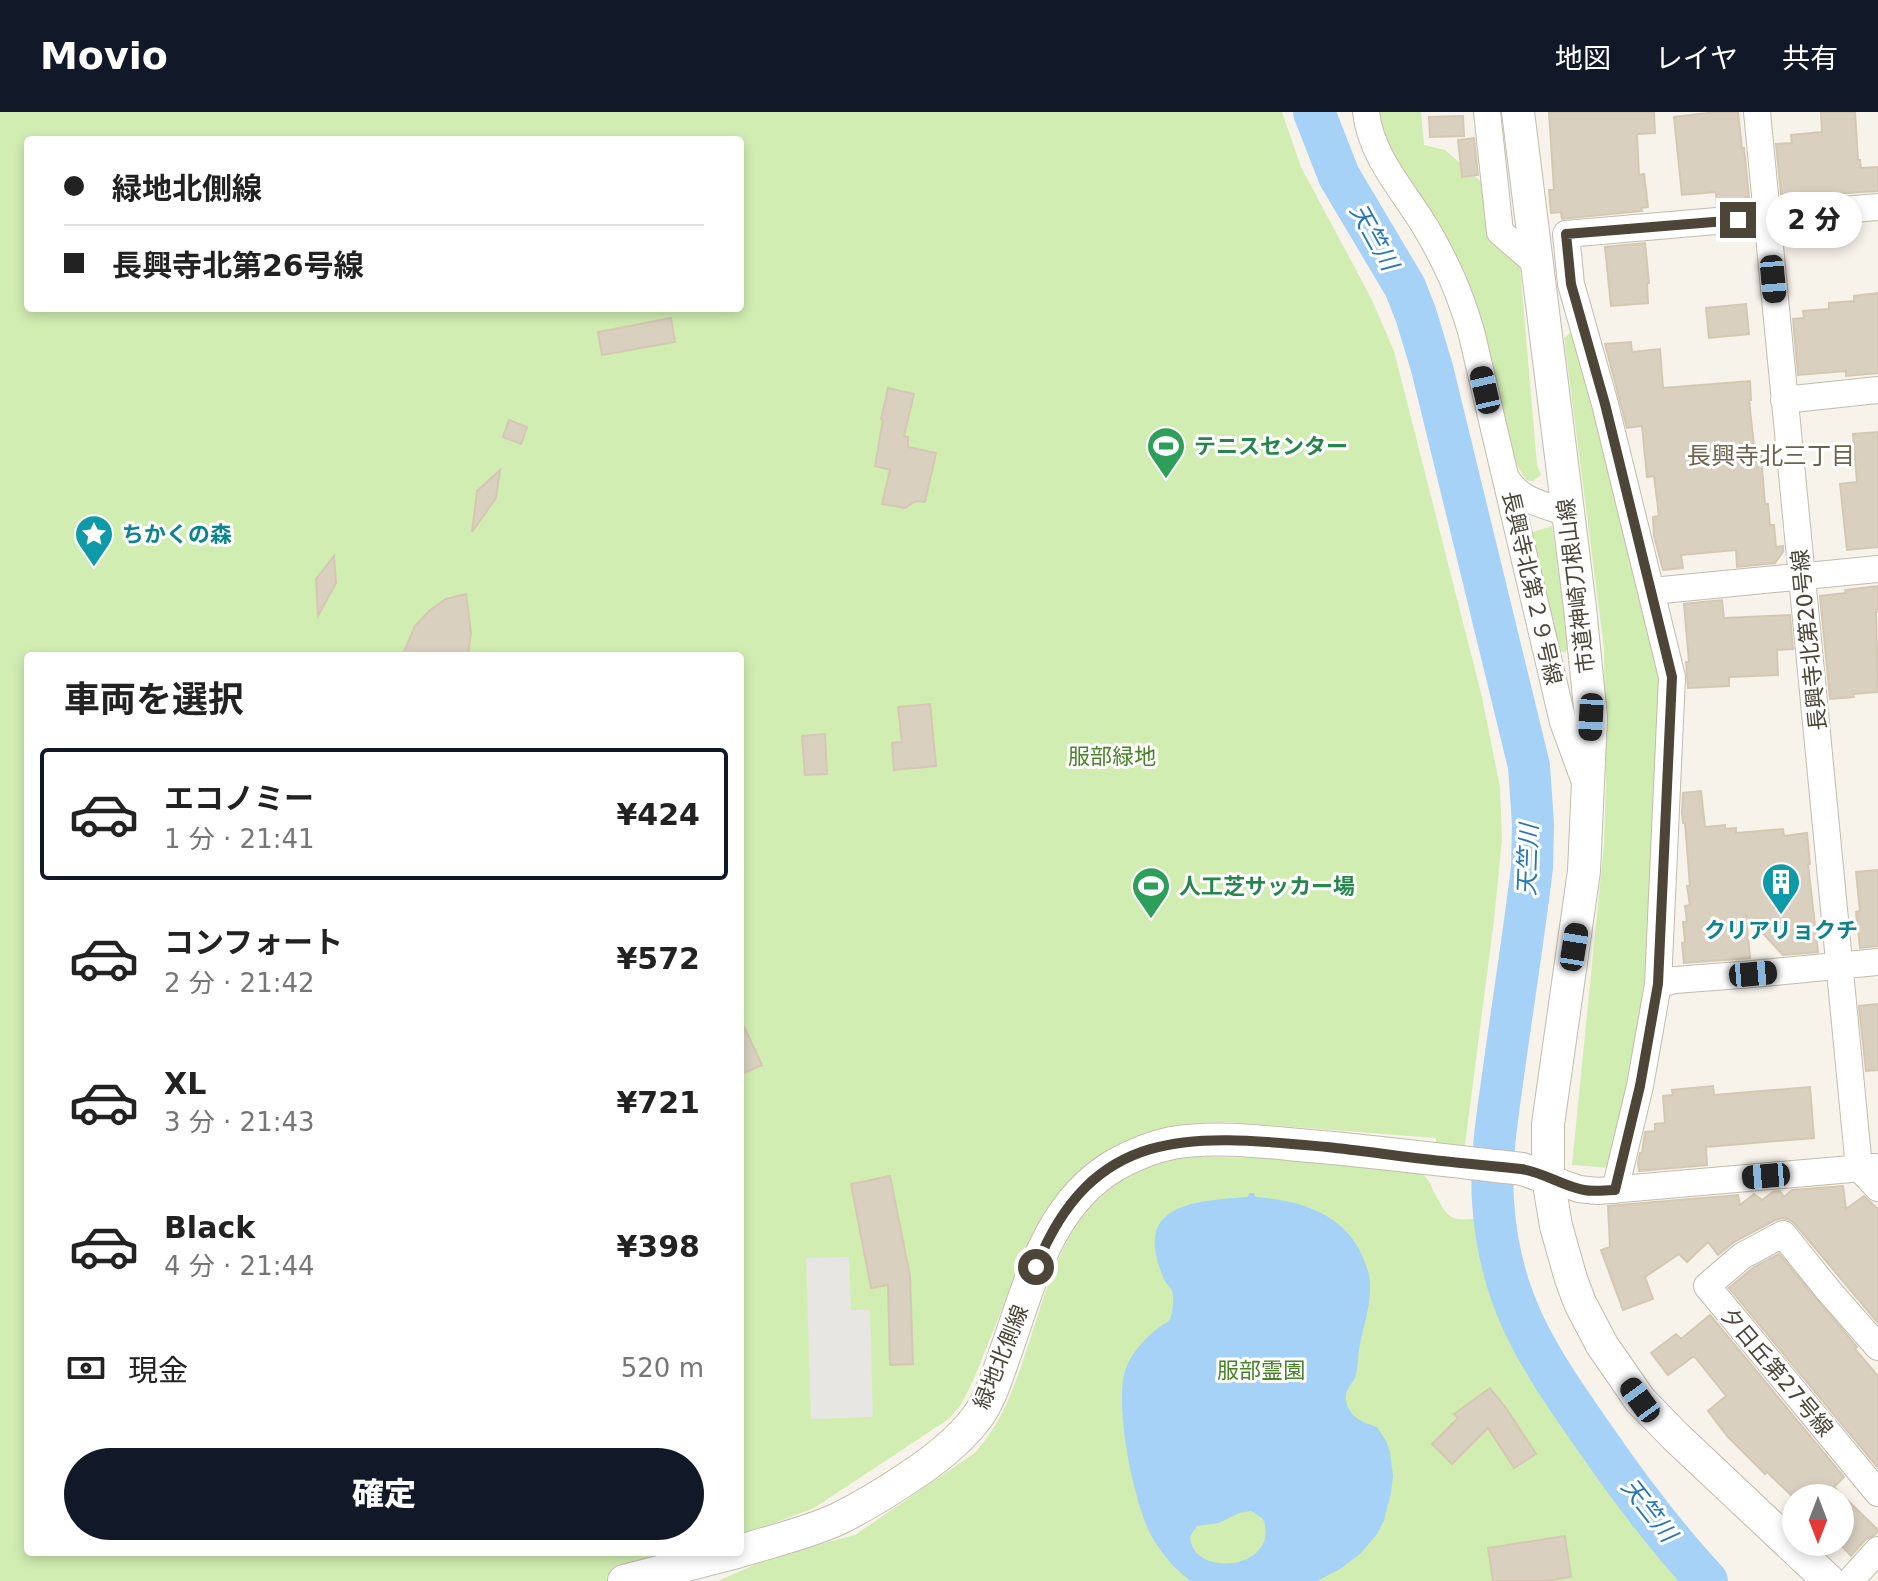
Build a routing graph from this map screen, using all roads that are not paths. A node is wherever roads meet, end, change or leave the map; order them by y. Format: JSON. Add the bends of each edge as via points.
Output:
{"nodes":[{"id":1,"x":1366,"y":112,"type":"edge"},
{"id":2,"x":1487,"y":112,"type":"edge"},
{"id":3,"x":1518,"y":112,"type":"edge"},
{"id":4,"x":1757,"y":112,"type":"edge"},
{"id":5,"x":1878,"y":207,"type":"edge"},
{"id":6,"x":1767,"y":218,"type":"junction"},
{"id":7,"x":1537,"y":264,"type":"junction"},
{"id":8,"x":1878,"y":390,"type":"edge"},
{"id":9,"x":1784,"y":400,"type":"junction"},
{"id":10,"x":1506,"y":478,"type":"junction"},
{"id":11,"x":1568,"y":513,"type":"junction"},
{"id":12,"x":1878,"y":569,"type":"edge"},
{"id":13,"x":1803,"y":576,"type":"junction"},
{"id":14,"x":1652,"y":591,"type":"junction"},
{"id":15,"x":1587,"y":788,"type":"junction"},
{"id":16,"x":1878,"y":962,"type":"edge"},
{"id":17,"x":1840,"y":966,"type":"junction"},
{"id":18,"x":1658,"y":984,"type":"junction"},
{"id":19,"x":1869,"y":1167,"type":"edge"},
{"id":20,"x":1535,"y":1174,"type":"junction"},
{"id":21,"x":1878,"y":1188,"type":"edge"},
{"id":22,"x":1615,"y":1190,"type":"junction"},
{"id":23,"x":1878,"y":1347,"type":"edge"},
{"id":24,"x":1878,"y":1493,"type":"edge"},
{"id":25,"x":744,"y":1550,"type":"edge"},
{"id":26,"x":1878,"y":1550,"type":"edge"},
{"id":27,"x":723,"y":1556,"type":"edge"},
{"id":28,"x":624,"y":1581,"type":"edge"},
{"id":29,"x":1829,"y":1581,"type":"edge"},
{"id":30,"x":1850,"y":1581,"type":"edge"}],
"edges":[{"from":1,"to":10,"type":"street","name":"長興寺北第２９号線","via":[[1378,152],[1461,297]]},
{"from":2,"to":7,"type":"street","via":[[1500,232]]},
{"from":3,"to":7,"type":"street","name":"市道神崎刀根山線"},
{"from":4,"to":6,"type":"street","name":"長興寺北第20号線"},
{"from":5,"to":6,"type":"street"},
{"from":6,"to":9,"type":"street","name":"長興寺北第20号線"},
{"from":6,"to":14,"type":"street","via":[[1566,234],[1571,284]]},
{"from":7,"to":11,"type":"street","name":"市道神崎刀根山線"},
{"from":8,"to":9,"type":"street"},
{"from":9,"to":13,"type":"street","name":"長興寺北第20号線"},
{"from":10,"to":11,"type":"street","name":"長興寺北第２９号線","via":[[1519,494]]},
{"from":10,"to":15,"type":"street","name":"長興寺北第２９号線","via":[[1563,722]]},
{"from":11,"to":15,"type":"street","name":"市道神崎刀根山線","via":[[1591,717]]},
{"from":12,"to":13,"type":"street"},
{"from":13,"to":14,"type":"street"},
{"from":13,"to":17,"type":"street","name":"長興寺北第20号線"},
{"from":14,"to":18,"type":"street","via":[[1672,677]]},
{"from":15,"to":20,"type":"street","name":"市道神崎刀根山線","via":[[1584,871],[1548,1124]]},
{"from":16,"to":17,"type":"street"},
{"from":17,"to":18,"type":"street"},
{"from":17,"to":19,"type":"street","name":"長興寺北第20号線"},
{"from":18,"to":22,"type":"street"},
{"from":19,"to":21,"type":"street"},
{"from":19,"to":22,"type":"street"},
{"from":20,"to":22,"type":"street","via":[[1587,1191]]},
{"from":20,"to":25,"type":"street","name":"緑地北側線","via":[[1325,1147],[1213,1139],[1171,1143],[1127,1159],[1094,1179],[1056,1224],[993,1387],[959,1437],[873,1501],[836,1520]]},
{"from":20,"to":29,"type":"street","name":"市道神崎刀根山線","via":[[1575,1291],[1602,1345],[1640,1400]]},
{"from":23,"to":24,"type":"street","name":"夕日丘第27号線","via":[[1783,1234],[1742,1256],[1707,1286]]},
{"from":26,"to":30,"type":"street"},
{"from":27,"to":28,"type":"street","name":"緑地北側線"}]}
